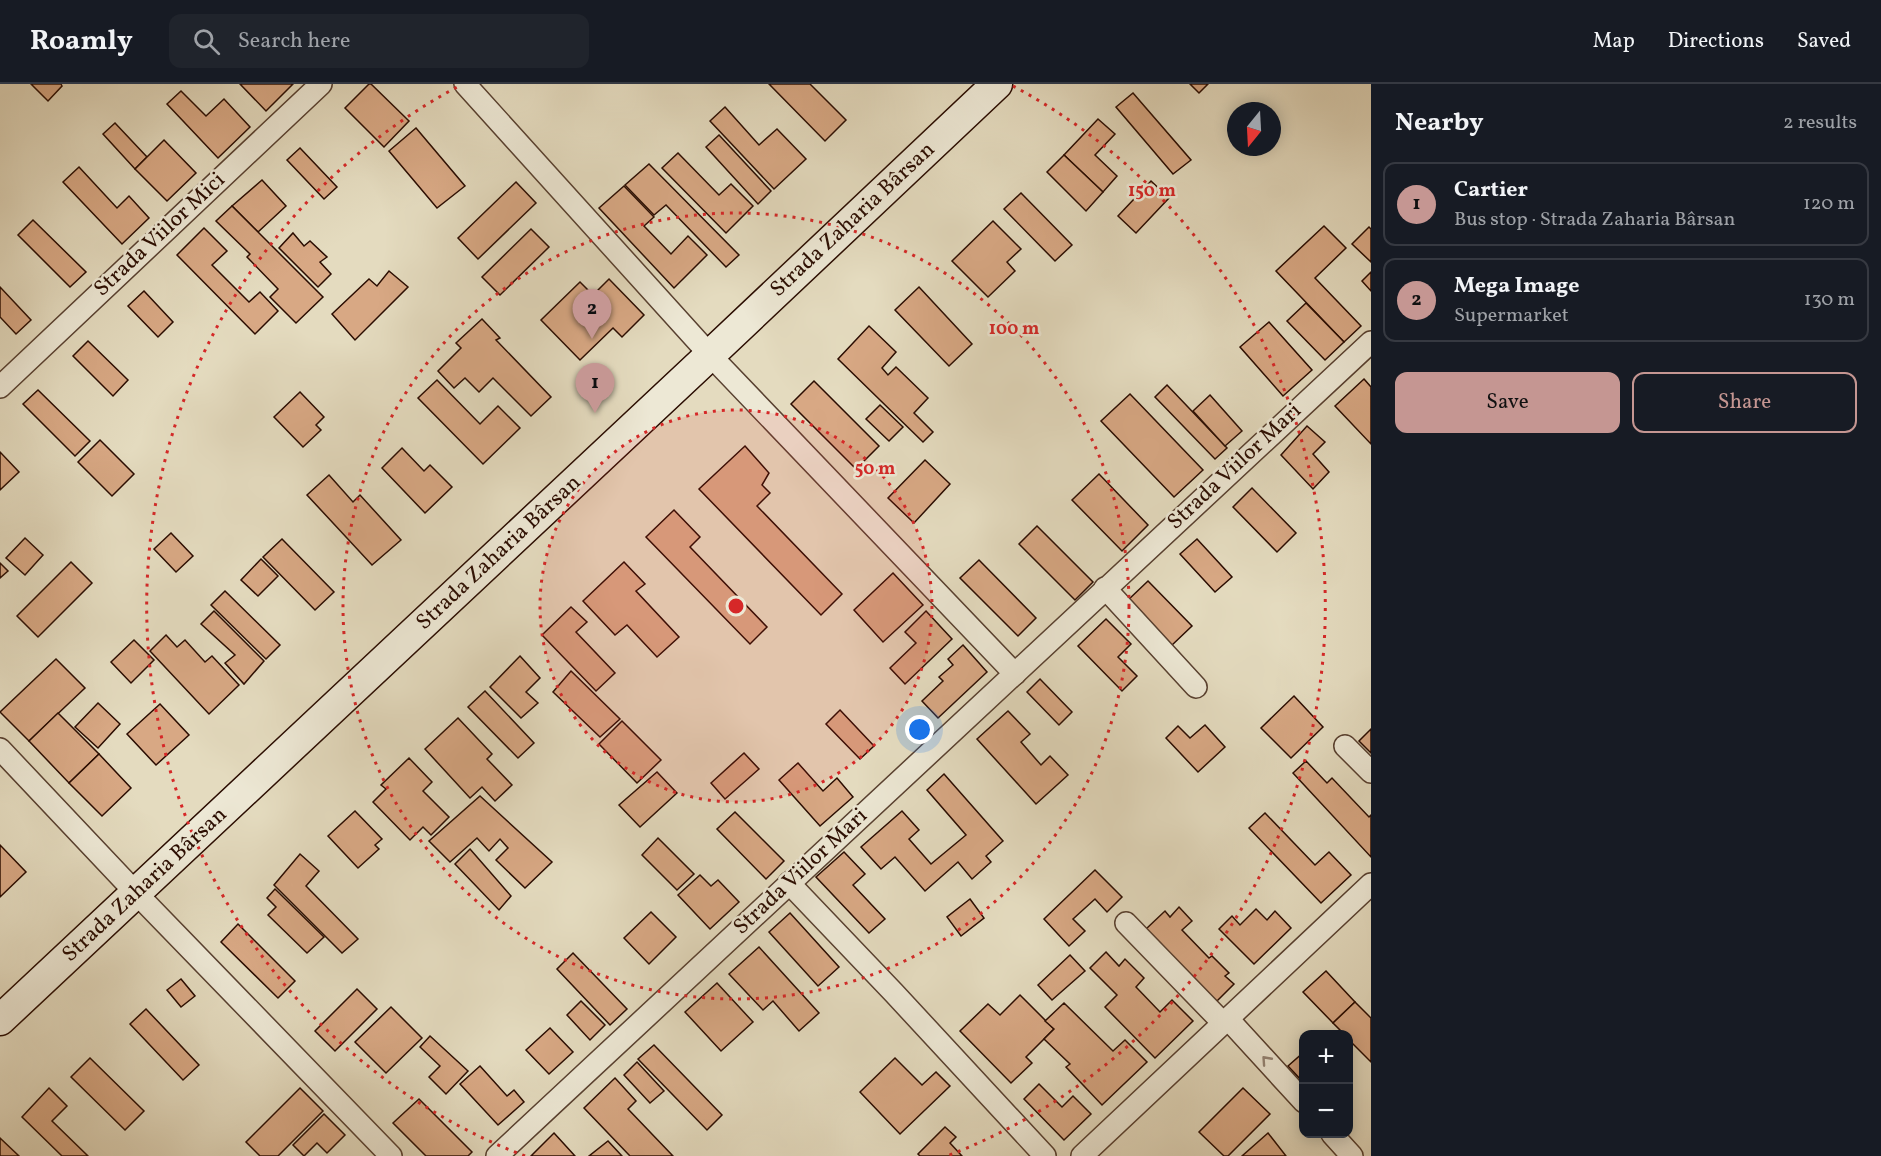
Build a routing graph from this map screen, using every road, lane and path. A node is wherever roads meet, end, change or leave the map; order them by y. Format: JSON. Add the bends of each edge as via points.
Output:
{"nodes":[{"id":1,"x":321,"y":84,"type":"edge"},
{"id":2,"x":465,"y":84,"type":"edge"},
{"id":3,"x":997,"y":84,"type":"edge"},
{"id":4,"x":1369,"y":348,"type":"edge"},
{"id":5,"x":711,"y":355,"type":"junction"},
{"id":6,"x":0,"y":387,"type":"edge"},
{"id":7,"x":1105,"y":588,"type":"junction"},
{"id":8,"x":1015,"y":674,"type":"junction"},
{"id":9,"x":1196,"y":687,"type":"dead end"},
{"id":10,"x":1346,"y":746,"type":"dead end"},
{"id":11,"x":0,"y":749,"type":"edge"},
{"id":12,"x":1371,"y":772,"type":"edge"},
{"id":13,"x":789,"y":883,"type":"junction"},
{"id":14,"x":1371,"y":884,"type":"edge"},
{"id":15,"x":136,"y":893,"type":"junction"},
{"id":16,"x":1126,"y":923,"type":"dead end"},
{"id":17,"x":0,"y":1020,"type":"edge"},
{"id":18,"x":1226,"y":1021,"type":"junction"},
{"id":19,"x":1299,"y":1097,"type":"edge"},
{"id":20,"x":1336,"y":1138,"type":"edge"},
{"id":21,"x":391,"y":1156,"type":"edge"},
{"id":22,"x":497,"y":1156,"type":"edge"},
{"id":23,"x":1045,"y":1156,"type":"edge"},
{"id":24,"x":1082,"y":1156,"type":"edge"},
{"id":25,"x":1352,"y":1156,"type":"edge"}],
"edges":[{"from":1,"to":6,"type":"street","name":"Strada Viilor Mici"},
{"from":2,"to":5,"type":"street"},
{"from":3,"to":5,"type":"main road","name":"Strada Zaharia Bârsan"},
{"from":4,"to":7,"type":"street","name":"Strada Viilor Mari"},
{"from":5,"to":8,"type":"street"},
{"from":5,"to":15,"type":"main road","name":"Strada Zaharia Bârsan"},
{"from":7,"to":8,"type":"street","name":"Strada Viilor Mari"},
{"from":7,"to":9,"type":"street"},
{"from":8,"to":13,"type":"street","name":"Strada Viilor Mari"},
{"from":10,"to":12,"type":"street"},
{"from":11,"to":15,"type":"street"},
{"from":13,"to":22,"type":"street","name":"Strada Viilor Mari"},
{"from":13,"to":23,"type":"street"},
{"from":14,"to":18,"type":"street"},
{"from":15,"to":17,"type":"main road","name":"Strada Zaharia Bârsan"},
{"from":15,"to":21,"type":"street"},
{"from":16,"to":18,"type":"street"},
{"from":19,"to":18,"type":"street","one_way":true},
{"from":18,"to":24,"type":"street"},
{"from":20,"to":25,"type":"street"}]}
